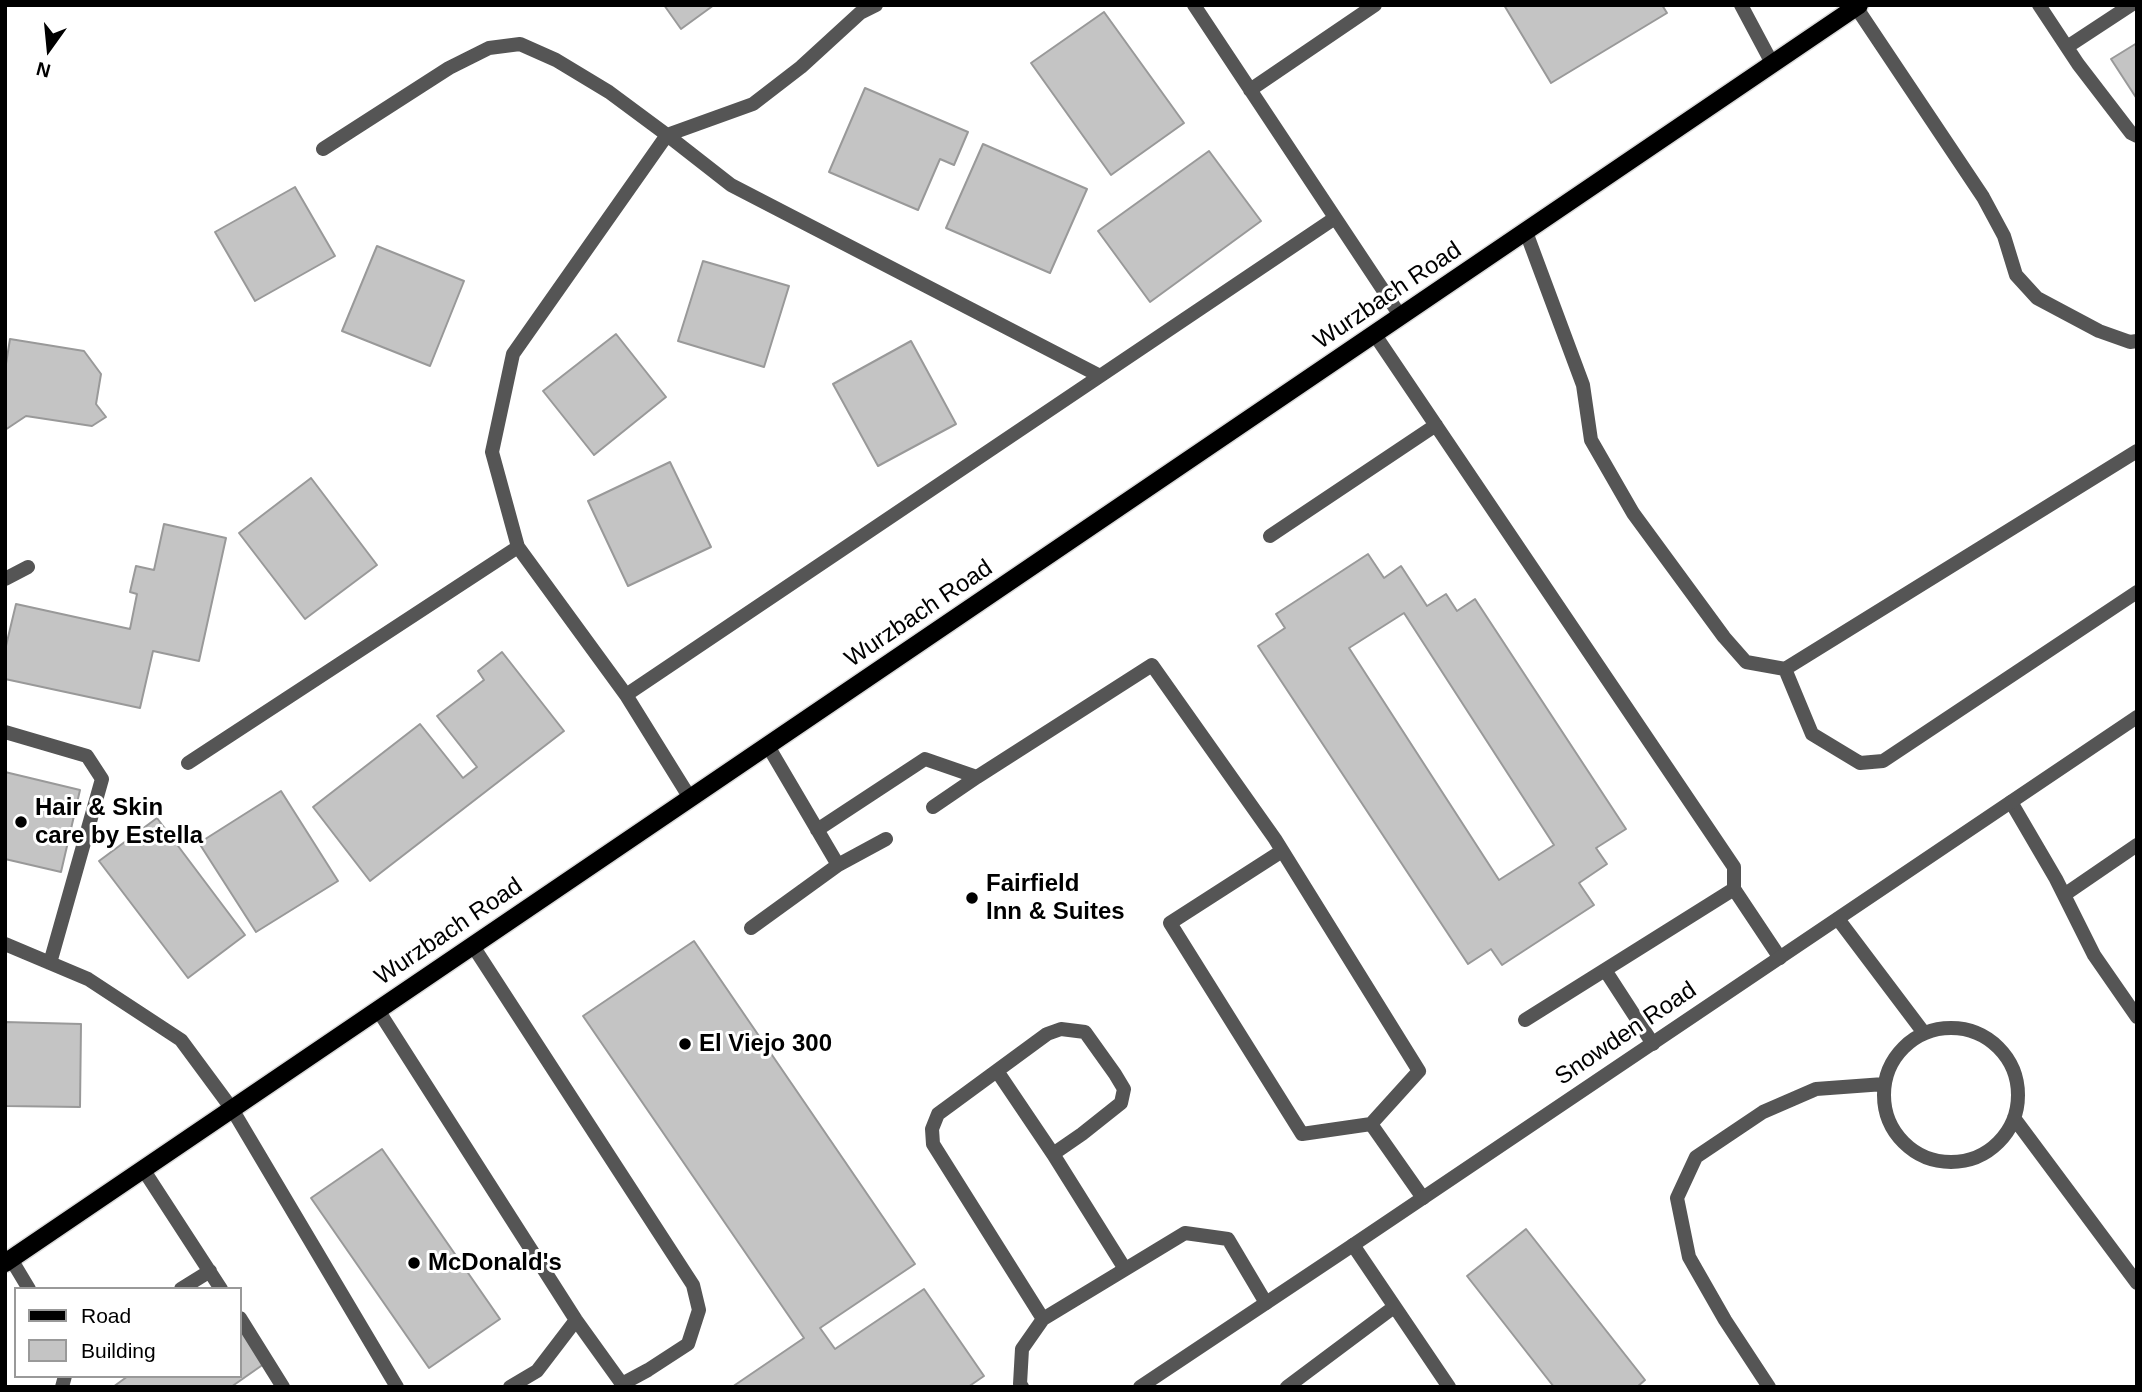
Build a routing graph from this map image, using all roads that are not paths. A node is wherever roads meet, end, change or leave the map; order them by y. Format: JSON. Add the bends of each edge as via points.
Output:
{"nodes":[{"id":1,"x":876,"y":5,"type":"edge"},
{"id":2,"x":1194,"y":5,"type":"edge"},
{"id":3,"x":1375,"y":5,"type":"edge"},
{"id":4,"x":1741,"y":5,"type":"edge"},
{"id":5,"x":2039,"y":5,"type":"edge"},
{"id":6,"x":2131,"y":5,"type":"edge"},
{"id":7,"x":1858,"y":6,"type":"edge"},
{"id":8,"x":2067,"y":47,"type":"junction"},
{"id":9,"x":1773,"y":65,"type":"junction"},
{"id":10,"x":1250,"y":90,"type":"junction"},
{"id":11,"x":667,"y":135,"type":"junction"},
{"id":12,"x":2137,"y":136,"type":"edge"},
{"id":13,"x":323,"y":149,"type":"dead end"},
{"id":14,"x":1335,"y":218,"type":"junction"},
{"id":15,"x":1526,"y":232,"type":"junction"},
{"id":16,"x":1401,"y":317,"type":"junction"},
{"id":17,"x":1375,"y":335,"type":"junction"},
{"id":18,"x":2137,"y":341,"type":"edge"},
{"id":19,"x":1100,"y":376,"type":"junction"},
{"id":20,"x":1436,"y":425,"type":"junction"},
{"id":21,"x":2137,"y":451,"type":"edge"},
{"id":22,"x":1270,"y":536,"type":"dead end"},
{"id":23,"x":518,"y":547,"type":"junction"},
{"id":24,"x":28,"y":567,"type":"dead end"},
{"id":25,"x":5,"y":579,"type":"edge"},
{"id":26,"x":2137,"y":592,"type":"edge"},
{"id":27,"x":1785,"y":668,"type":"junction"},
{"id":28,"x":625,"y":695,"type":"junction"},
{"id":29,"x":2137,"y":717,"type":"edge"},
{"id":30,"x":5,"y":732,"type":"edge"},
{"id":31,"x":768,"y":746,"type":"junction"},
{"id":32,"x":188,"y":763,"type":"dead end"},
{"id":33,"x":976,"y":777,"type":"junction"},
{"id":34,"x":690,"y":798,"type":"junction"},
{"id":35,"x":2011,"y":802,"type":"junction"},
{"id":36,"x":933,"y":807,"type":"dead end"},
{"id":37,"x":817,"y":830,"type":"junction"},
{"id":38,"x":886,"y":839,"type":"dead end"},
{"id":39,"x":2137,"y":845,"type":"edge"},
{"id":40,"x":1282,"y":851,"type":"junction"},
{"id":41,"x":838,"y":865,"type":"junction"},
{"id":42,"x":1734,"y":889,"type":"junction"},
{"id":43,"x":2064,"y":895,"type":"junction"},
{"id":44,"x":1838,"y":919,"type":"junction"},
{"id":45,"x":751,"y":928,"type":"dead end"},
{"id":46,"x":5,"y":944,"type":"edge"},
{"id":47,"x":473,"y":946,"type":"junction"},
{"id":48,"x":1780,"y":958,"type":"junction"},
{"id":49,"x":50,"y":963,"type":"junction"},
{"id":50,"x":1605,"y":970,"type":"junction"},
{"id":51,"x":378,"y":1010,"type":"junction"},
{"id":52,"x":2137,"y":1017,"type":"edge"},
{"id":53,"x":1525,"y":1020,"type":"dead end"},
{"id":54,"x":1924,"y":1033,"type":"junction"},
{"id":55,"x":1653,"y":1044,"type":"junction"},
{"id":56,"x":997,"y":1071,"type":"junction"},
{"id":57,"x":1884,"y":1084,"type":"junction"},
{"id":58,"x":232,"y":1109,"type":"junction"},
{"id":59,"x":2014,"y":1118,"type":"junction"},
{"id":60,"x":1370,"y":1124,"type":"junction"},
{"id":61,"x":1053,"y":1154,"type":"junction"},
{"id":62,"x":143,"y":1169,"type":"junction"},
{"id":63,"x":1423,"y":1198,"type":"junction"},
{"id":64,"x":1353,"y":1245,"type":"junction"},
{"id":65,"x":8,"y":1261,"type":"edge"},
{"id":66,"x":1125,"y":1269,"type":"junction"},
{"id":67,"x":210,"y":1271,"type":"junction"},
{"id":68,"x":2137,"y":1283,"type":"edge"},
{"id":69,"x":28,"y":1287,"type":"edge"},
{"id":70,"x":184,"y":1287,"type":"edge"},
{"id":71,"x":220,"y":1287,"type":"edge"},
{"id":72,"x":1266,"y":1303,"type":"junction"},
{"id":73,"x":1394,"y":1307,"type":"junction"},
{"id":74,"x":1043,"y":1319,"type":"junction"},
{"id":75,"x":576,"y":1320,"type":"junction"},
{"id":76,"x":242,"y":1321,"type":"edge"},
{"id":77,"x":619,"y":1385,"type":"edge"},
{"id":78,"x":1019,"y":1386,"type":"edge"},
{"id":79,"x":283,"y":1387,"type":"edge"},
{"id":80,"x":397,"y":1387,"type":"edge"},
{"id":81,"x":510,"y":1387,"type":"edge"},
{"id":82,"x":1140,"y":1387,"type":"edge"},
{"id":83,"x":1287,"y":1387,"type":"edge"},
{"id":84,"x":1449,"y":1387,"type":"edge"},
{"id":85,"x":1769,"y":1387,"type":"edge"}],
"edges":[{"from":1,"to":11,"type":"street","via":[[860,13],[753,104]]},
{"from":2,"to":10,"type":"street"},
{"from":3,"to":10,"type":"street"},
{"from":4,"to":9,"type":"street"},
{"from":5,"to":8,"type":"street"},
{"from":6,"to":8,"type":"street"},
{"from":7,"to":9,"type":"main road","name":"Wurzbach Road"},
{"from":7,"to":18,"type":"street","via":[[1983,197],[2004,236],[2016,275],[2037,298],[2099,331]]},
{"from":8,"to":12,"type":"street"},
{"from":9,"to":15,"type":"main road","name":"Wurzbach Road"},
{"from":10,"to":14,"type":"street"},
{"from":11,"to":13,"type":"street","via":[[609,92],[520,44],[489,48],[449,68]]},
{"from":11,"to":19,"type":"street","via":[[731,185]]},
{"from":11,"to":23,"type":"street","via":[[513,354],[492,452]]},
{"from":14,"to":16,"type":"street"},
{"from":14,"to":19,"type":"street"},
{"from":15,"to":16,"type":"main road","name":"Wurzbach Road"},
{"from":15,"to":27,"type":"street","via":[[1583,385],[1591,440],[1633,513],[1746,662]]},
{"from":16,"to":17,"type":"main road","name":"Wurzbach Road"},
{"from":17,"to":20,"type":"street"},
{"from":17,"to":31,"type":"main road","name":"Wurzbach Road"},
{"from":19,"to":28,"type":"street"},
{"from":20,"to":22,"type":"street"},
{"from":20,"to":42,"type":"street","via":[[1734,867]]},
{"from":21,"to":27,"type":"street"},
{"from":23,"to":28,"type":"street"},
{"from":23,"to":32,"type":"street"},
{"from":24,"to":25,"type":"street"},
{"from":26,"to":27,"type":"street","via":[[1883,761],[1860,763],[1812,734]]},
{"from":28,"to":34,"type":"street"},
{"from":29,"to":35,"type":"street","name":"Snowden Road"},
{"from":30,"to":49,"type":"street","via":[[87,756],[102,779]]},
{"from":31,"to":34,"type":"main road","name":"Wurzbach Road"},
{"from":31,"to":37,"type":"street"},
{"from":33,"to":36,"type":"street"},
{"from":33,"to":37,"type":"street","via":[[925,759]]},
{"from":33,"to":40,"type":"street","via":[[1152,665]]},
{"from":34,"to":47,"type":"main road","name":"Wurzbach Road"},
{"from":35,"to":43,"type":"street"},
{"from":35,"to":44,"type":"street","name":"Snowden Road"},
{"from":37,"to":41,"type":"street"},
{"from":38,"to":41,"type":"street"},
{"from":39,"to":43,"type":"street"},
{"from":40,"to":60,"type":"street","via":[[1419,1071]]},
{"from":40,"to":60,"type":"street","via":[[1170,923],[1302,1134]]},
{"from":41,"to":45,"type":"street"},
{"from":42,"to":48,"type":"street"},
{"from":42,"to":50,"type":"street"},
{"from":43,"to":52,"type":"street","via":[[2094,955]]},
{"from":44,"to":48,"type":"street","name":"Snowden Road"},
{"from":44,"to":54,"type":"street"},
{"from":46,"to":49,"type":"street"},
{"from":47,"to":51,"type":"main road","name":"Wurzbach Road"},
{"from":47,"to":77,"type":"street","via":[[693,1285],[699,1310],[688,1344]]},
{"from":48,"to":55,"type":"street","name":"Snowden Road"},
{"from":49,"to":58,"type":"street","via":[[88,979],[181,1040]]},
{"from":50,"to":53,"type":"street"},
{"from":50,"to":55,"type":"street"},
{"from":51,"to":58,"type":"main road","name":"Wurzbach Road"},
{"from":51,"to":75,"type":"street"},
{"from":54,"to":57,"type":"street","via":[[1905,1045],[1891,1063]]},
{"from":54,"to":59,"type":"street","via":[[1945,1028],[1968,1030],[1988,1039],[2004,1054],[2015,1074]]},
{"from":55,"to":63,"type":"street","name":"Snowden Road"},
{"from":56,"to":61,"type":"street"},
{"from":56,"to":61,"type":"street","via":[[1047,1034],[1061,1029],[1085,1032],[1115,1074],[1124,1090],[1121,1102]]},
{"from":56,"to":74,"type":"street","via":[[938,1114],[933,1144]]},
{"from":57,"to":59,"type":"street","via":[[1884,1106],[1891,1126],[1905,1144],[1944,1162],[1987,1152]]},
{"from":57,"to":85,"type":"street","via":[[1816,1089],[1763,1112],[1696,1157],[1677,1198],[1689,1257]]},
{"from":58,"to":62,"type":"main road","name":"Wurzbach Road"},
{"from":58,"to":80,"type":"street"},
{"from":59,"to":68,"type":"street"},
{"from":60,"to":63,"type":"street"},
{"from":61,"to":66,"type":"street"},
{"from":62,"to":65,"type":"main road","name":"Wurzbach Road"},
{"from":62,"to":67,"type":"street"},
{"from":63,"to":64,"type":"street","name":"Snowden Road"},
{"from":64,"to":72,"type":"street","name":"Snowden Road"},
{"from":64,"to":73,"type":"street"},
{"from":65,"to":69,"type":"street"},
{"from":66,"to":72,"type":"street","via":[[1185,1233],[1228,1239]]},
{"from":66,"to":74,"type":"street"},
{"from":67,"to":70,"type":"street"},
{"from":67,"to":71,"type":"street"},
{"from":72,"to":82,"type":"street","name":"Snowden Road"},
{"from":73,"to":83,"type":"street"},
{"from":73,"to":84,"type":"street"},
{"from":74,"to":78,"type":"street","via":[[1022,1349]]},
{"from":75,"to":77,"type":"street"},
{"from":75,"to":81,"type":"street","via":[[537,1371]]},
{"from":76,"to":79,"type":"street"}]}
